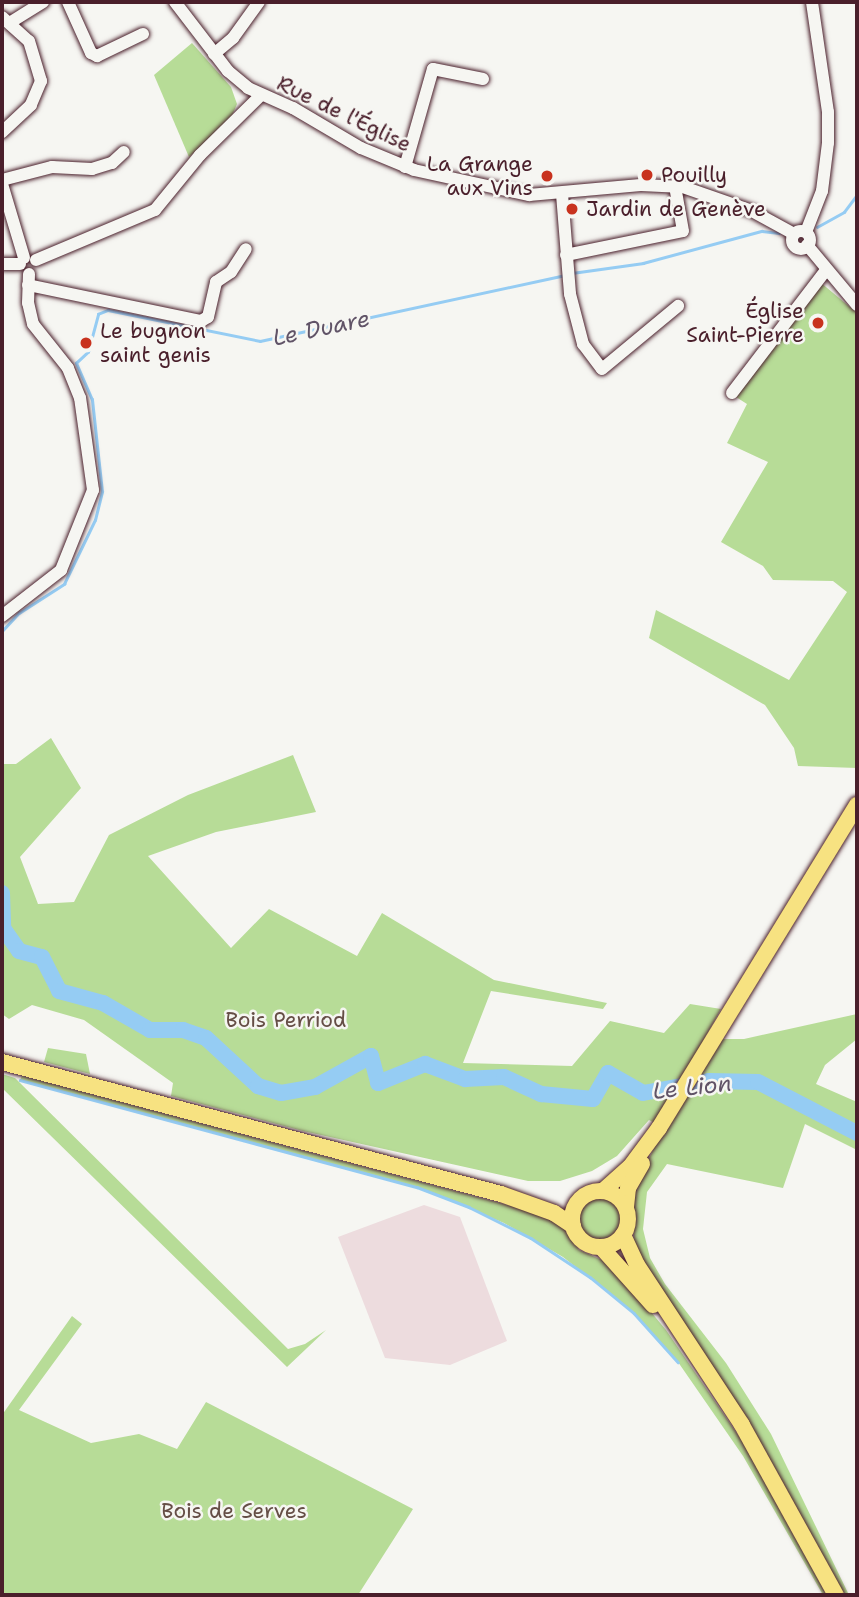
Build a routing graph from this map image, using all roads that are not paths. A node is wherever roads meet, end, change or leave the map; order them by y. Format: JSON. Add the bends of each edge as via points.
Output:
{"nodes":[{"id":1,"x":68,"y":2,"type":"edge"},
{"id":2,"x":175,"y":2,"type":"edge"},
{"id":3,"x":259,"y":2,"type":"edge"},
{"id":4,"x":812,"y":2,"type":"edge"},
{"id":5,"x":38,"y":3,"type":"edge"},
{"id":6,"x":6,"y":20,"type":"edge"},
{"id":7,"x":143,"y":34,"type":"dead end"},
{"id":8,"x":214,"y":54,"type":"junction"},
{"id":9,"x":483,"y":79,"type":"dead end"},
{"id":10,"x":248,"y":88,"type":"junction"},
{"id":11,"x":261,"y":95,"type":"junction"},
{"id":12,"x":245,"y":109,"type":"junction"},
{"id":13,"x":2,"y":132,"type":"edge"},
{"id":14,"x":124,"y":152,"type":"dead end"},
{"id":15,"x":405,"y":167,"type":"junction"},
{"id":16,"x":2,"y":182,"type":"edge"},
{"id":17,"x":675,"y":186,"type":"junction"},
{"id":18,"x":562,"y":194,"type":"junction"},
{"id":19,"x":802,"y":237,"type":"junction"},
{"id":20,"x":246,"y":248,"type":"dead end"},
{"id":21,"x":27,"y":261,"type":"junction"},
{"id":22,"x":566,"y":262,"type":"junction"},
{"id":23,"x":2,"y":264,"type":"edge"},
{"id":24,"x":826,"y":270,"type":"junction"},
{"id":25,"x":28,"y":280,"type":"junction"},
{"id":26,"x":857,"y":305,"type":"edge"},
{"id":27,"x":678,"y":306,"type":"dead end"},
{"id":28,"x":732,"y":393,"type":"dead end"},
{"id":29,"x":2,"y":616,"type":"edge"},
{"id":30,"x":857,"y":805,"type":"edge"},
{"id":31,"x":2,"y":1062,"type":"edge"},
{"id":32,"x":659,"y":1128,"type":"junction"},
{"id":33,"x":603,"y":1191,"type":"junction"},
{"id":34,"x":501,"y":1194,"type":"junction"},
{"id":35,"x":579,"y":1199,"type":"junction"},
{"id":36,"x":625,"y":1207,"type":"junction"},
{"id":37,"x":573,"y":1226,"type":"junction"},
{"id":38,"x":623,"y":1235,"type":"junction"},
{"id":39,"x":601,"y":1247,"type":"junction"},
{"id":40,"x":699,"y":1360,"type":"junction"},
{"id":41,"x":836,"y":1595,"type":"edge"}],
"edges":[{"from":1,"to":7,"type":"street","via":[[91,53],[97,56]]},
{"from":2,"to":8,"type":"street","name":"Rue de l'Église"},
{"from":3,"to":8,"type":"street","via":[[233,38]]},
{"from":4,"to":19,"type":"street","via":[[828,111],[828,143],[822,191]]},
{"from":5,"to":6,"type":"street"},
{"from":6,"to":13,"type":"street","via":[[33,49],[41,81],[31,105]]},
{"from":8,"to":10,"type":"street","name":"Rue de l'Église"},
{"from":9,"to":15,"type":"street","via":[[433,69]]},
{"from":10,"to":11,"type":"street","name":"Rue de l'Église"},
{"from":10,"to":12,"type":"street"},
{"from":11,"to":12,"type":"street"},
{"from":11,"to":15,"type":"street","name":"Rue de l'Église"},
{"from":12,"to":21,"type":"street","via":[[155,209]]},
{"from":14,"to":16,"type":"street","via":[[113,163],[92,169],[52,167]]},
{"from":15,"to":18,"type":"street","name":"Rue de l'Église","via":[[497,190]]},
{"from":16,"to":21,"type":"street"},
{"from":17,"to":18,"type":"street","name":"Rue de l'Église"},
{"from":17,"to":19,"type":"street","name":"Rue de l'Église","via":[[742,207]]},
{"from":17,"to":22,"type":"street","via":[[683,231]]},
{"from":18,"to":22,"type":"street"},
{"from":19,"to":24,"type":"street","name":"Rue de l'Église"},
{"from":20,"to":25,"type":"street","via":[[231,272],[216,282],[208,317],[201,321]]},
{"from":21,"to":23,"type":"street"},
{"from":21,"to":25,"type":"street","via":[[36,269]]},
{"from":22,"to":27,"type":"street","via":[[583,344],[601,369]]},
{"from":24,"to":26,"type":"street","name":"Rue de l'Église"},
{"from":24,"to":28,"type":"street"},
{"from":25,"to":29,"type":"street","via":[[33,324],[68,368],[80,398],[93,490],[61,570]]},
{"from":30,"to":32,"type":"main road"},
{"from":31,"to":34,"type":"main road"},
{"from":32,"to":33,"type":"main road","via":[[630,1167]]},
{"from":32,"to":36,"type":"main road","via":[[628,1188]]},
{"from":33,"to":35,"type":"main road"},
{"from":33,"to":36,"type":"main road"},
{"from":34,"to":35,"type":"main road","via":[[560,1203]]},
{"from":34,"to":37,"type":"main road","via":[[554,1213]]},
{"from":35,"to":37,"type":"main road","via":[[572,1214]]},
{"from":36,"to":38,"type":"main road","via":[[628,1224]]},
{"from":37,"to":39,"type":"main road","via":[[586,1243]]},
{"from":38,"to":39,"type":"main road"},
{"from":38,"to":40,"type":"main road"},
{"from":39,"to":40,"type":"main road"},
{"from":40,"to":41,"type":"main road","via":[[742,1425]]}]}
